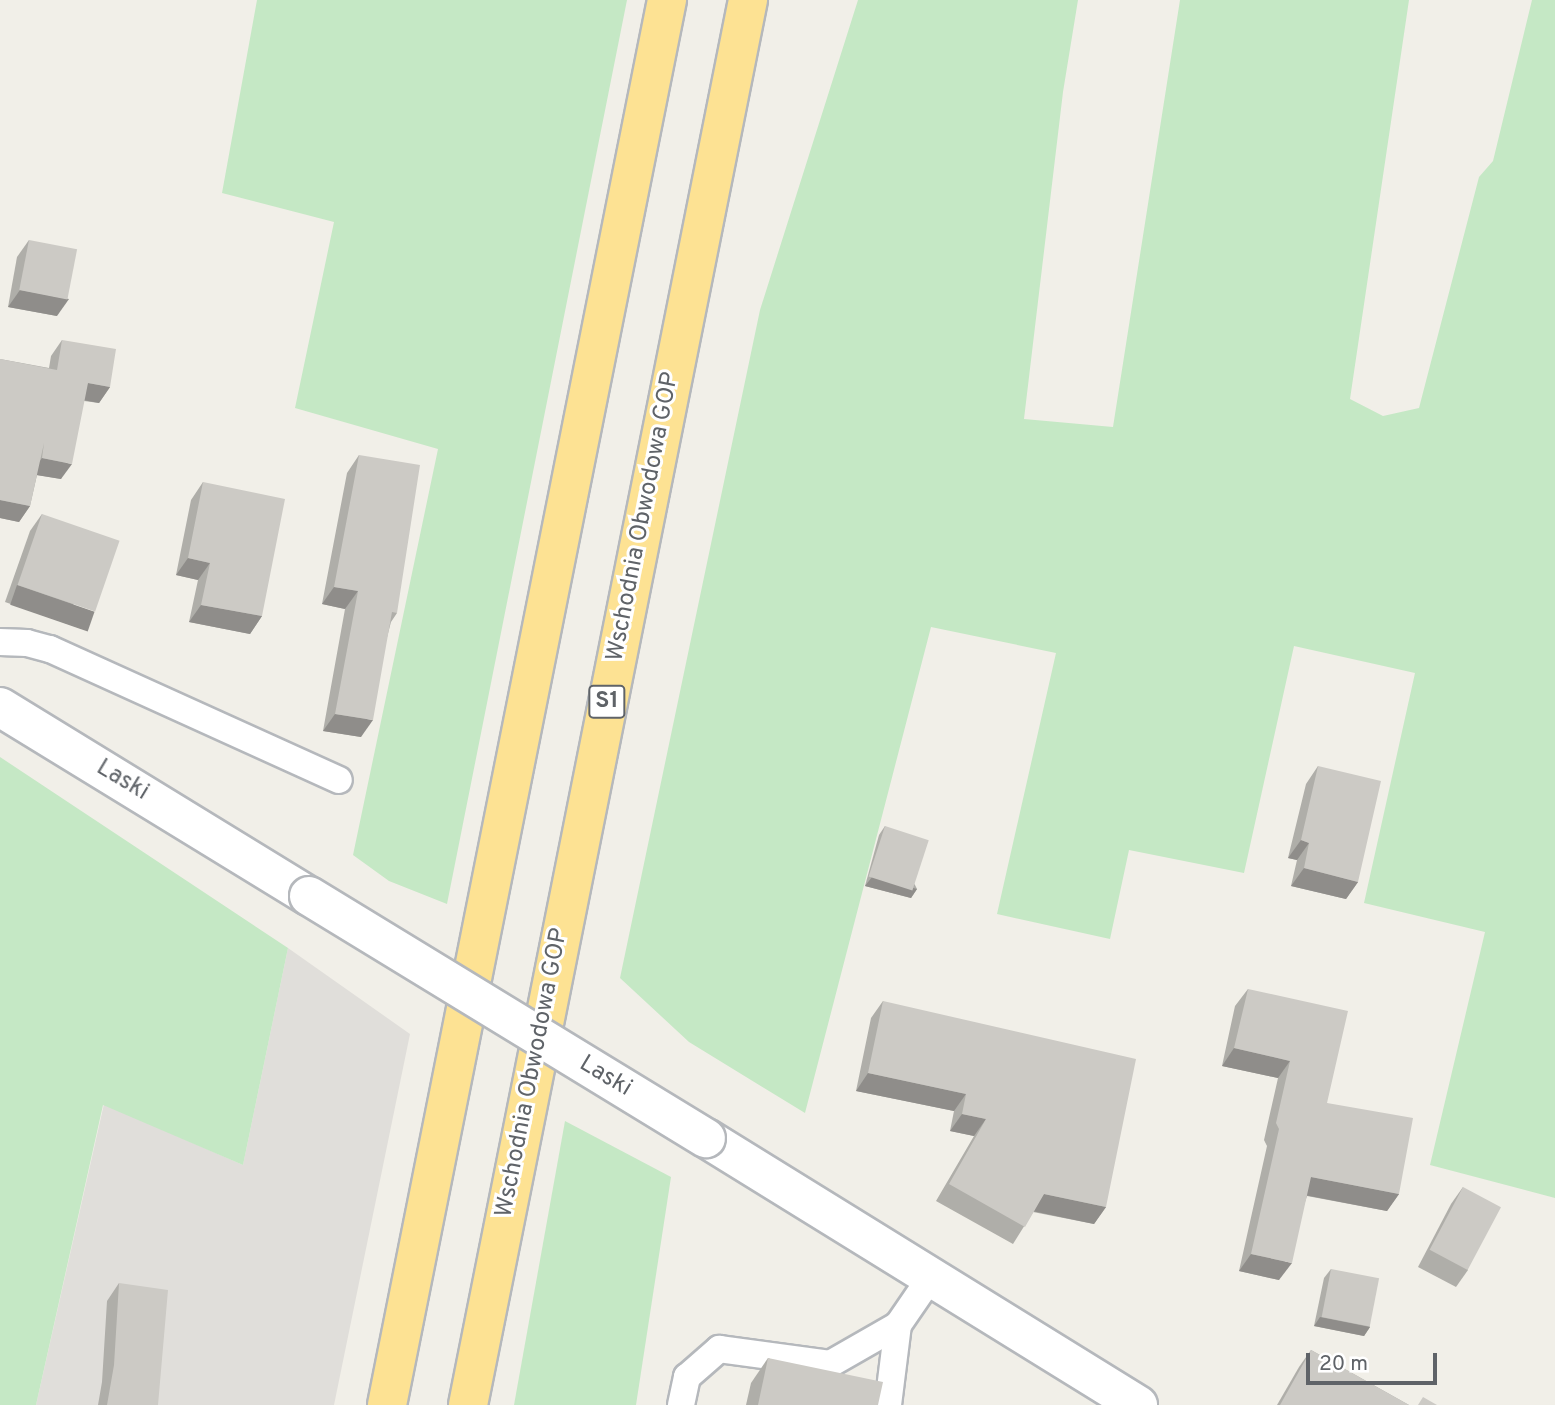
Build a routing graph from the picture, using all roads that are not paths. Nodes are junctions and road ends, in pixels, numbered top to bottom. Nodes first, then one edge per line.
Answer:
1 (667, 0) edge
2 (748, 0) edge
3 (0, 642) edge
4 (0, 707) edge
5 (339, 780) dead end
6 (931, 1277) junction
7 (898, 1325) junction
8 (387, 1405) edge
9 (468, 1405) edge
10 (681, 1405) edge
11 (888, 1405) edge
12 (1138, 1405) edge

1 - 8 highway
2 - 9 highway, Wschodnia Obwodowa GOP / S1
3 - 5 lane
4 - 6 street, Laski, bridge
6 - 7 lane
6 - 12 street, Laski
7 - 10 lane
7 - 11 lane

